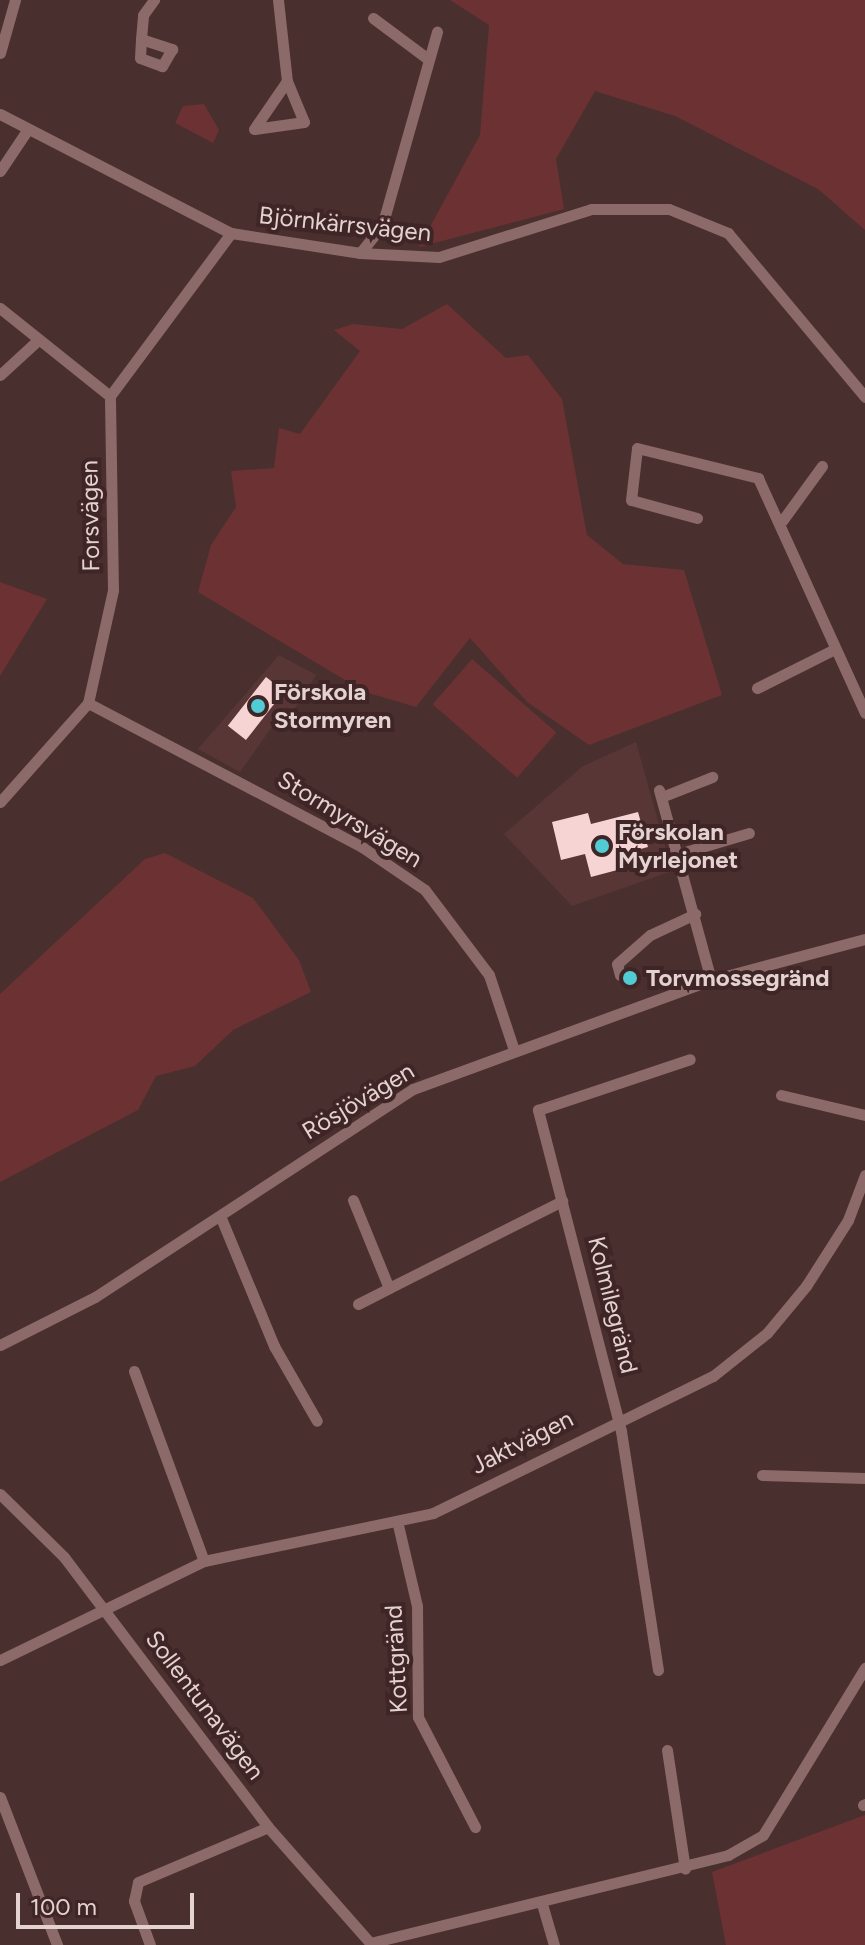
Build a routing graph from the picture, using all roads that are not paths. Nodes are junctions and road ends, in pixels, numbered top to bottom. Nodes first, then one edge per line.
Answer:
1 (15, 0) edge
2 (154, 0) edge
3 (278, 0) edge
4 (373, 18) dead end
5 (437, 32) dead end
6 (141, 39) dead end
7 (0, 53) edge
8 (428, 59) junction
9 (287, 81) junction
10 (0, 114) edge
11 (28, 129) junction
12 (0, 171) edge
13 (231, 233) junction
14 (360, 253) junction
15 (0, 308) edge
16 (37, 341) junction
17 (0, 375) edge
18 (110, 396) junction
19 (865, 397) edge
20 (822, 466) dead end
21 (697, 518) dead end
22 (782, 521) junction
23 (833, 650) junction
24 (757, 688) dead end
25 (88, 703) junction
26 (865, 713) edge
27 (712, 777) dead end
28 (0, 802) edge
29 (749, 833) dead end
30 (678, 854) junction
31 (695, 914) junction
32 (865, 939) edge
33 (620, 975) dead end
34 (711, 980) junction
35 (513, 1047) junction
36 (690, 1059) dead end
37 (781, 1095) dead end
38 (865, 1115) edge
39 (865, 1175) edge
40 (353, 1200) dead end
41 (562, 1201) junction
42 (221, 1218) junction
43 (389, 1288) junction
44 (358, 1304) dead end
45 (0, 1345) edge
46 (134, 1371) dead end
47 (617, 1418) junction
48 (317, 1421) dead end
49 (762, 1475) dead end
50 (865, 1478) edge
51 (0, 1494) edge
52 (398, 1525) junction
53 (204, 1561) junction
54 (106, 1610) junction
55 (0, 1660) edge
56 (865, 1668) edge
57 (658, 1670) dead end
58 (667, 1750) dead end
59 (0, 1797) edge
60 (268, 1827) junction
61 (475, 1827) dead end
62 (4, 1831) edge
63 (685, 1869) junction
64 (542, 1904) junction
65 (371, 1944) edge
66 (57, 1945) edge
67 (150, 1945) edge
68 (554, 1945) edge

1 - 7 street
2 - 6 street
3 - 9 street
4 - 8 street
5 - 8 street
8 - 14 street
9 - 9 street
10 - 11 street, Björnkärrsvägen
11 - 12 street
11 - 13 street, Björnkärrsvägen
13 - 14 street, Björnkärrsvägen
13 - 18 street
14 - 19 street, Björnkärrsvägen
15 - 16 street
16 - 17 street
16 - 18 street
18 - 25 street, Forsvägen
20 - 22 street
21 - 22 street
22 - 23 street
23 - 24 street
23 - 26 street
25 - 28 street, Forsvägen
25 - 35 street, Stormyrsvägen
27 - 30 street
29 - 30 street
30 - 31 street
31 - 33 street
31 - 34 street
32 - 34 street, Rösjövägen
34 - 35 street, Rösjövägen
35 - 42 street, Rösjövägen
36 - 41 street, Kolmilegränd
37 - 38 street
39 - 47 street, Jaktvägen
40 - 43 street
41 - 43 street
41 - 47 street, Kolmilegränd
42 - 45 street, Rösjövägen
42 - 48 street
43 - 44 street
46 - 53 street
47 - 52 street, Jaktvägen
47 - 57 street, Kolmilegränd
49 - 50 street
51 - 54 street, Sollentunavägen
52 - 53 street, Jaktvägen
52 - 61 street, Kottgränd
53 - 54 street, Jaktvägen
54 - 55 street, Jaktvägen
54 - 60 street, Sollentunavägen
56 - 63 street
58 - 63 street
59 - 62 street
60 - 65 street, Sollentunavägen
60 - 67 street
62 - 66 street
63 - 64 street
64 - 65 street
64 - 68 street

